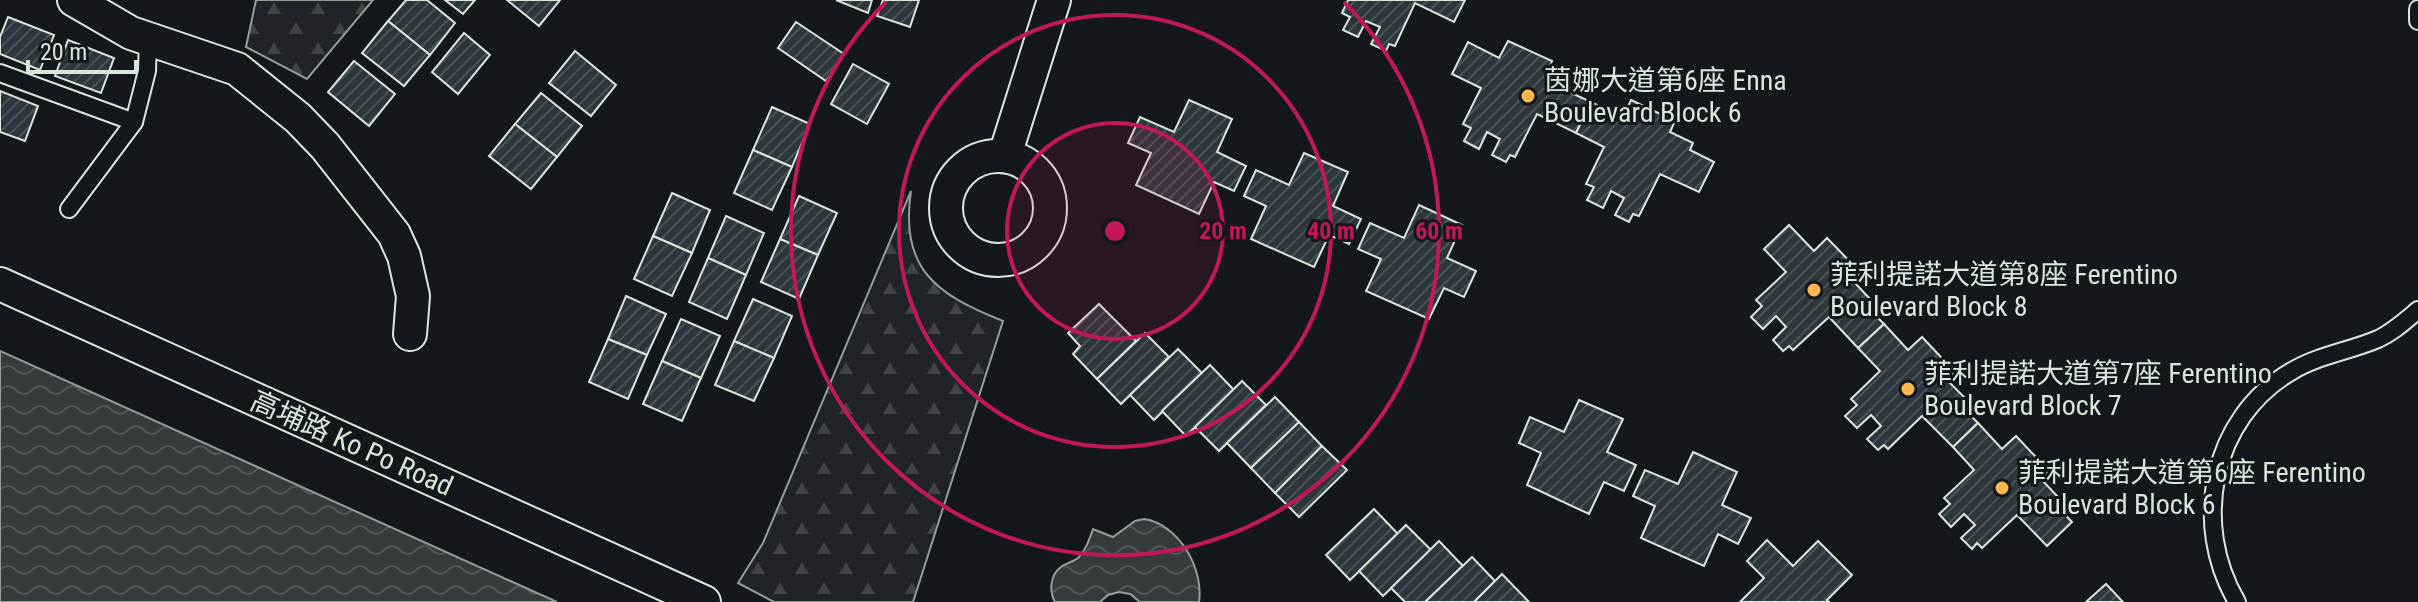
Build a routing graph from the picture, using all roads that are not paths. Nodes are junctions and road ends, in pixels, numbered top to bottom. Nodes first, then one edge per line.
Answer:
1 (74, 0) edge
2 (1054, 0) edge
3 (2418, 9) edge
4 (2418, 21) edge
5 (148, 38) junction
6 (0, 73) edge
7 (134, 122) junction
8 (1005, 155) dead end
9 (69, 209) dead end
10 (0, 284) edge
11 (2418, 310) edge
12 (410, 334) dead end
13 (704, 602) edge
14 (2237, 602) edge

1 - 5 street
2 - 8 street
3 - 4 lane
5 - 7 lane
5 - 12 street
6 - 7 lane
7 - 9 lane
10 - 13 street, 高埔路 Ko Po Road
11 - 14 lane

